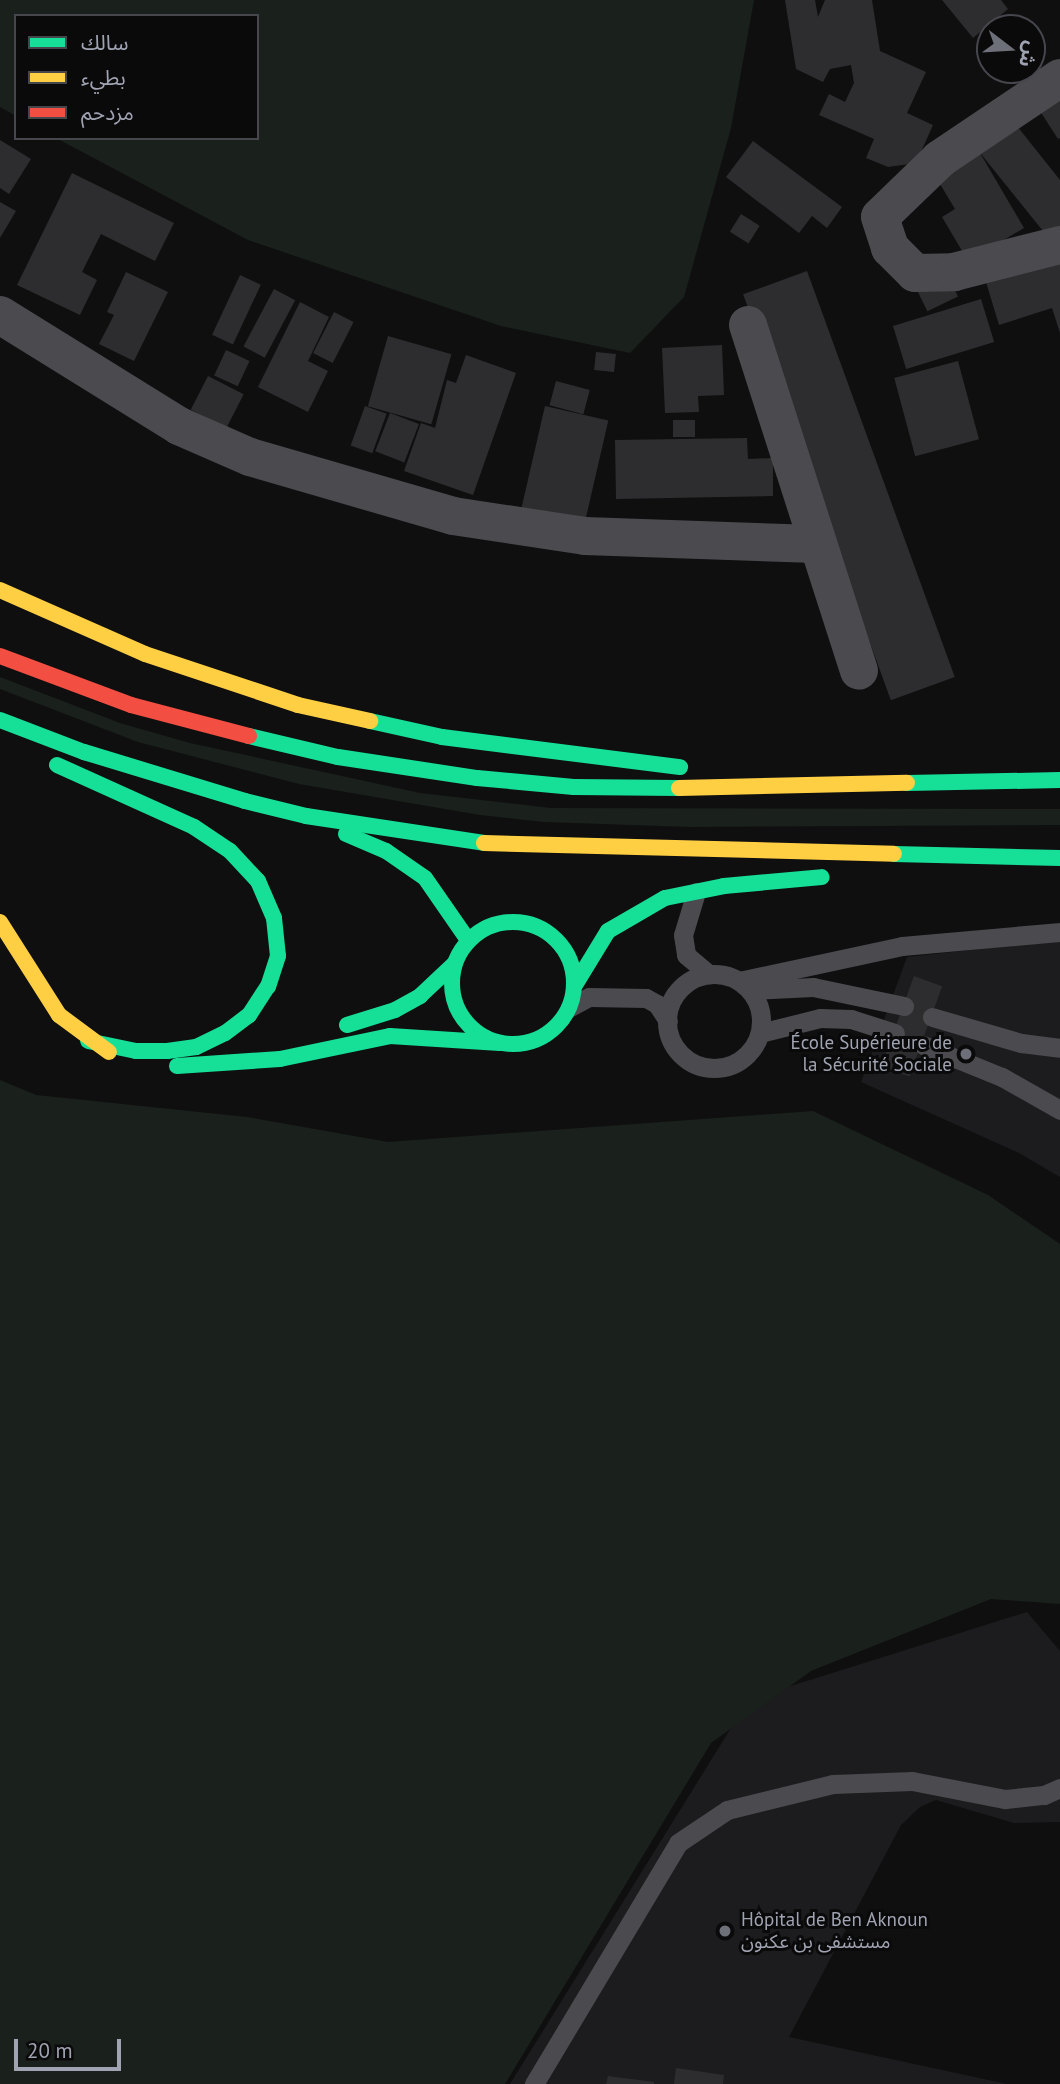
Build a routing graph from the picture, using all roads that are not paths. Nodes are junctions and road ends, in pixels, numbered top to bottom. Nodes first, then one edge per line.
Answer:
1 (1060, 78) edge
2 (1060, 244) edge
3 (0, 315) edge
4 (748, 325) dead end
5 (816, 544) junction
6 (0, 590) edge
7 (0, 656) edge
8 (859, 671) dead end
9 (0, 720) edge
10 (0, 734) edge
11 (20, 746) dead end
12 (41, 758) dead end
13 (1060, 780) edge
14 (835, 783) junction
15 (306, 816) junction
16 (1060, 858) edge
17 (1010, 860) junction
18 (887, 871) dead end
19 (833, 876) dead end
20 (696, 892) junction
21 (0, 922) edge
22 (1060, 932) edge
23 (468, 940) junction
24 (454, 964) junction
25 (709, 974) junction
26 (575, 985) junction
27 (744, 985) junction
28 (904, 1006) dead end
29 (570, 1007) junction
30 (932, 1017) dead end
31 (668, 1021) junction
32 (328, 1030) dead end
33 (895, 1032) dead end
34 (760, 1033) junction
35 (290, 1039) dead end
36 (88, 1041) junction
37 (500, 1044) junction
38 (923, 1045) dead end
39 (1060, 1048) edge
40 (250, 1059) junction
41 (1060, 1110) edge
42 (1060, 1788) edge
43 (534, 2084) edge

1 - 2 street
3 - 5 street
4 - 5 street
5 - 8 street
6 - 14 highway
7 - 14 highway
9 - 15 highway
10 - 11 highway
12 - 36 highway
13 - 14 highway
15 - 17 highway
15 - 23 highway
16 - 17 highway
17 - 18 highway
19 - 20 highway
20 - 25 lane
20 - 26 highway
21 - 36 highway
22 - 27 lane
23 - 24 highway
23 - 26 highway
24 - 32 highway
24 - 37 highway
25 - 27 lane
25 - 31 lane
26 - 29 highway
27 - 28 lane
27 - 34 lane
29 - 31 lane
29 - 37 highway
30 - 39 lane
31 - 34 lane
33 - 34 lane
35 - 40 highway
36 - 40 highway
37 - 40 highway
38 - 41 lane
42 - 43 lane

